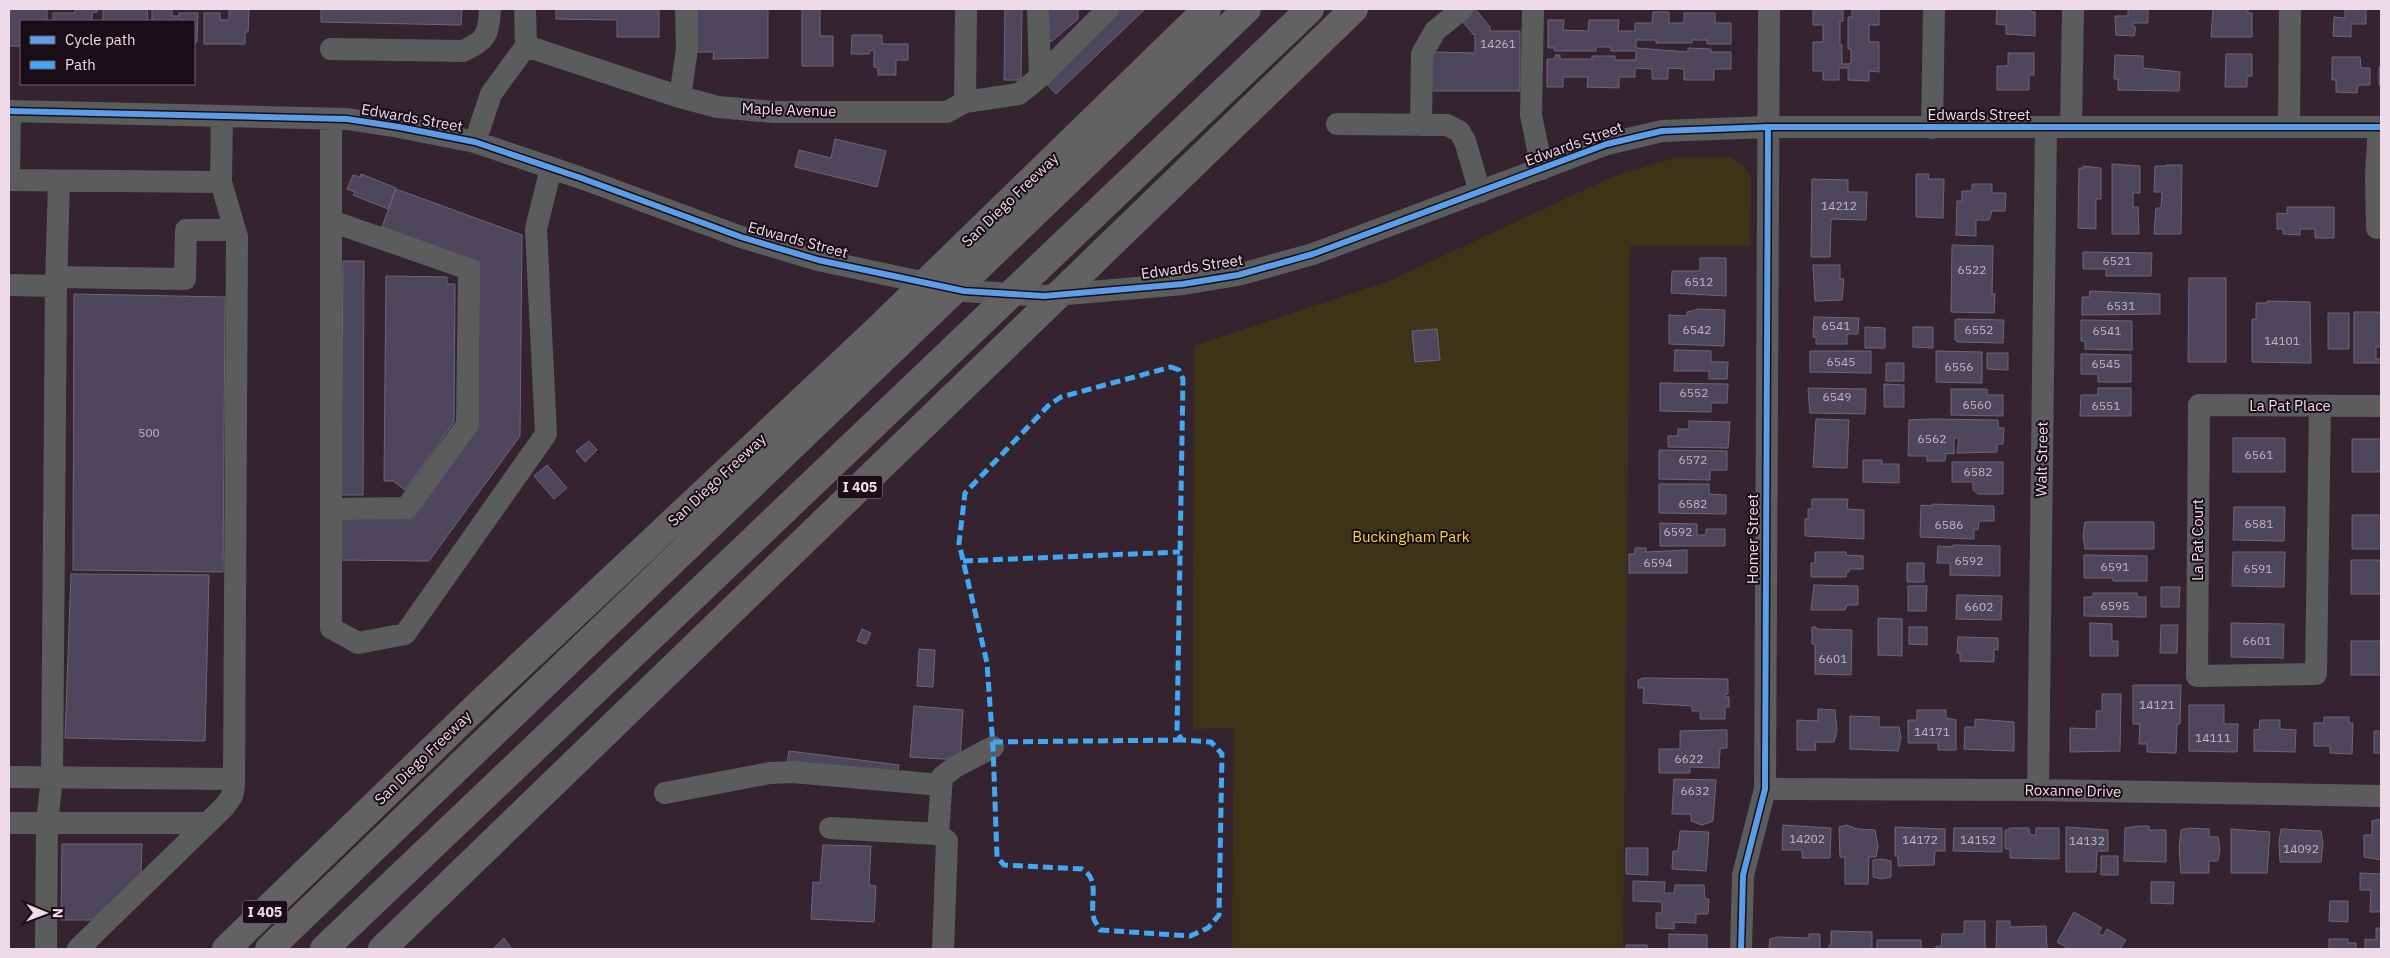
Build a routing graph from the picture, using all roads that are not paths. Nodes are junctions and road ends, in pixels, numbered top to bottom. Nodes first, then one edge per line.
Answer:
1 (490, 9) edge
2 (525, 9) edge
3 (686, 9) edge
4 (966, 9) edge
5 (1038, 9) edge
6 (1108, 9) edge
7 (1207, 9) edge
8 (1247, 9) edge
9 (1310, 9) edge
10 (1354, 9) edge
11 (1462, 9) edge
12 (1533, 9) edge
13 (1769, 9) edge
14 (1934, 9) edge
15 (2074, 9) edge
16 (2290, 9) edge
17 (526, 46) junction
18 (331, 49) dead end
19 (1040, 77) junction
20 (680, 97) junction
21 (965, 102) junction
22 (9, 111) edge
23 (222, 116) junction
24 (331, 119) junction
25 (1337, 124) dead end
26 (1421, 125) junction
27 (2289, 126) junction
28 (1768, 127) junction
29 (2046, 127) junction
30 (2071, 127) junction
31 (2380, 127) edge
32 (1932, 128) junction
33 (475, 142) junction
34 (551, 168) junction
35 (1542, 169) junction
36 (9, 180) edge
37 (59, 182) junction
38 (221, 182) junction
39 (1480, 192) junction
40 (331, 221) junction
41 (2377, 228) dead end
42 (235, 230) junction
43 (56, 282) junction
44 (9, 285) edge
45 (2199, 405) joint
46 (2320, 406) junction
47 (2381, 406) edge
48 (331, 509) junction
49 (993, 747) dead end
50 (9, 777) edge
51 (52, 777) junction
52 (234, 779) junction
53 (941, 785) junction
54 (1765, 789) junction
55 (2038, 790) junction
56 (665, 793) dead end
57 (2381, 796) edge
58 (9, 823) edge
59 (47, 823) junction
60 (208, 823) junction
61 (830, 828) dead end
62 (938, 834) junction
63 (46, 949) edge
64 (78, 949) edge
65 (226, 949) edge
66 (269, 949) edge
67 (324, 949) edge
68 (382, 949) edge
69 (943, 949) edge
70 (1741, 949) edge

1 - 18 street
2 - 17 street
3 - 20 street
4 - 21 street
5 - 19 street
6 - 19 street, Maple Avenue
7 - 65 highway, San Diego Freeway / I 405
8 - 66 highway
9 - 67 highway
10 - 68 highway, I 405
11 - 26 street
12 - 35 street
13 - 28 street, Homer Street
14 - 32 street
15 - 30 street
16 - 27 street
17 - 20 street, Maple Avenue
17 - 33 street
19 - 21 street, Maple Avenue
20 - 21 street, Maple Avenue
22 - 23 street, Edwards Street
22 - 36 street
23 - 24 street, Edwards Street
23 - 38 street
24 - 33 street, Edwards Street
24 - 40 street
25 - 26 street
26 - 39 street
27 - 30 street, Edwards Street
27 - 31 street, Edwards Street
28 - 32 street, Edwards Street
28 - 35 street, Edwards Street
28 - 54 street, Homer Street
29 - 30 street, Edwards Street
29 - 32 street, Edwards Street
29 - 55 street, Walt Street
31 - 41 street
33 - 34 street, Edwards Street
34 - 39 street, Edwards Street
34 - 48 street
35 - 39 street, Edwards Street
36 - 37 street
37 - 38 street
37 - 43 street
38 - 42 street
40 - 48 street
40 - 48 street
42 - 43 street
42 - 52 street
43 - 44 street
43 - 51 street
45 - 46 street, La Pat Place
45 - 46 street, La Pat Court
46 - 47 street, La Pat Place
49 - 53 street
50 - 51 street
51 - 52 street
51 - 59 street
52 - 60 street
53 - 56 street
53 - 62 street
54 - 55 street, Roxanne Drive
54 - 70 street, Homer Street
55 - 57 street, Roxanne Drive
58 - 59 street
59 - 60 street
59 - 63 street
60 - 64 street
61 - 62 street
62 - 69 street

